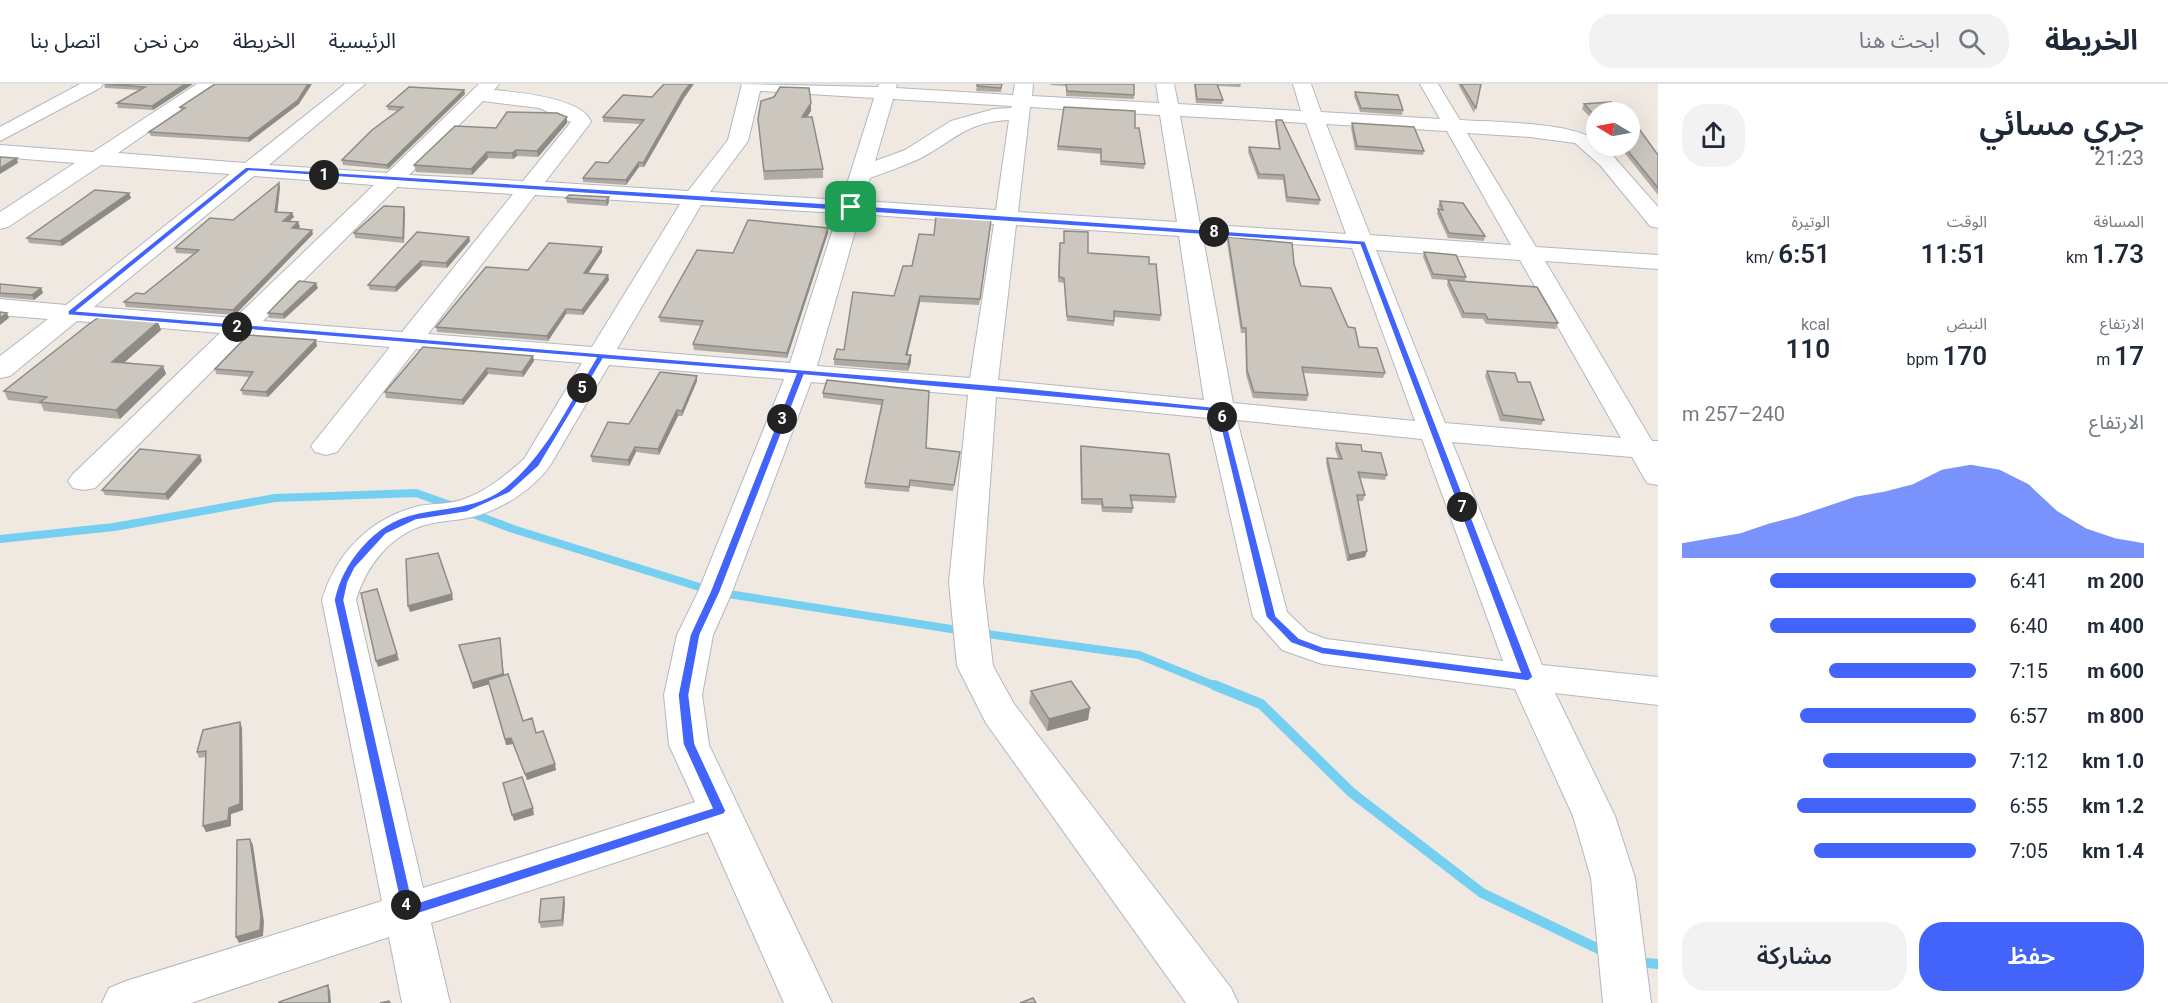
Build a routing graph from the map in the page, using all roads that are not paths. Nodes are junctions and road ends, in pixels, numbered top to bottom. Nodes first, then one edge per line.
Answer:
1 (94, 84) edge
2 (209, 84) edge
3 (356, 84) edge
4 (1302, 84) edge
5 (1429, 84) edge
6 (752, 85) edge
7 (886, 88) edge
8 (484, 89) edge
9 (1168, 97) edge
10 (1022, 99) edge
11 (1312, 117) junction
12 (1456, 126) junction
13 (0, 135) edge
14 (0, 151) edge
15 (99, 156) junction
16 (248, 169) junction
17 (860, 175) junction
18 (391, 180) junction
19 (528, 188) junction
20 (694, 198) junction
21 (851, 207) junction
22 (1005, 218) junction
23 (1658, 221) edge
24 (0, 222) edge
25 (1189, 230) junction
26 (1362, 243) junction
27 (1529, 254) junction
28 (1658, 262) edge
29 (0, 307) edge
30 (70, 313) junction
31 (240, 328) junction
32 (407, 342) junction
33 (600, 357) junction
34 (0, 370) edge
35 (801, 372) junction
36 (983, 387) junction
37 (1220, 410) junction
38 (1432, 431) junction
39 (326, 446) dead end
40 (1650, 449) edge
41 (1658, 476) edge
42 (84, 482) dead end
43 (1528, 677) junction
44 (1658, 691) edge
45 (720, 811) junction
46 (408, 912) junction
47 (1624, 1002) edge
48 (126, 1003) edge
49 (426, 1003) edge
50 (808, 1003) edge
51 (1214, 1003) edge

1 - 13 street
2 - 15 street
3 - 16 street
4 - 11 street
5 - 12 street
6 - 7 street
6 - 20 street
7 - 10 street
7 - 17 street
8 - 18 street
8 - 19 street
9 - 10 street
9 - 11 street
9 - 25 street
10 - 17 street
10 - 22 street
11 - 12 street
11 - 26 street
12 - 23 street
12 - 27 street
14 - 15 street
15 - 16 street
15 - 24 street
16 - 18 street
16 - 30 street
17 - 21 street
18 - 19 street
18 - 31 street
19 - 20 street
19 - 32 street
20 - 21 street
20 - 33 street
21 - 22 street
21 - 35 street
22 - 25 street
22 - 36 street
25 - 26 street
25 - 37 street
26 - 27 street
26 - 38 street
27 - 28 street
27 - 40 street
29 - 30 street
30 - 31 street
30 - 34 street
31 - 32 street
31 - 42 street
32 - 33 street
32 - 39 street
33 - 35 street
33 - 46 street
35 - 36 street
35 - 45 street
36 - 37 street
36 - 51 street
37 - 38 street
37 - 43 street
38 - 40 street
38 - 43 street
40 - 41 street
43 - 44 street
43 - 47 street
45 - 46 street
45 - 50 street
46 - 48 street
46 - 49 street

